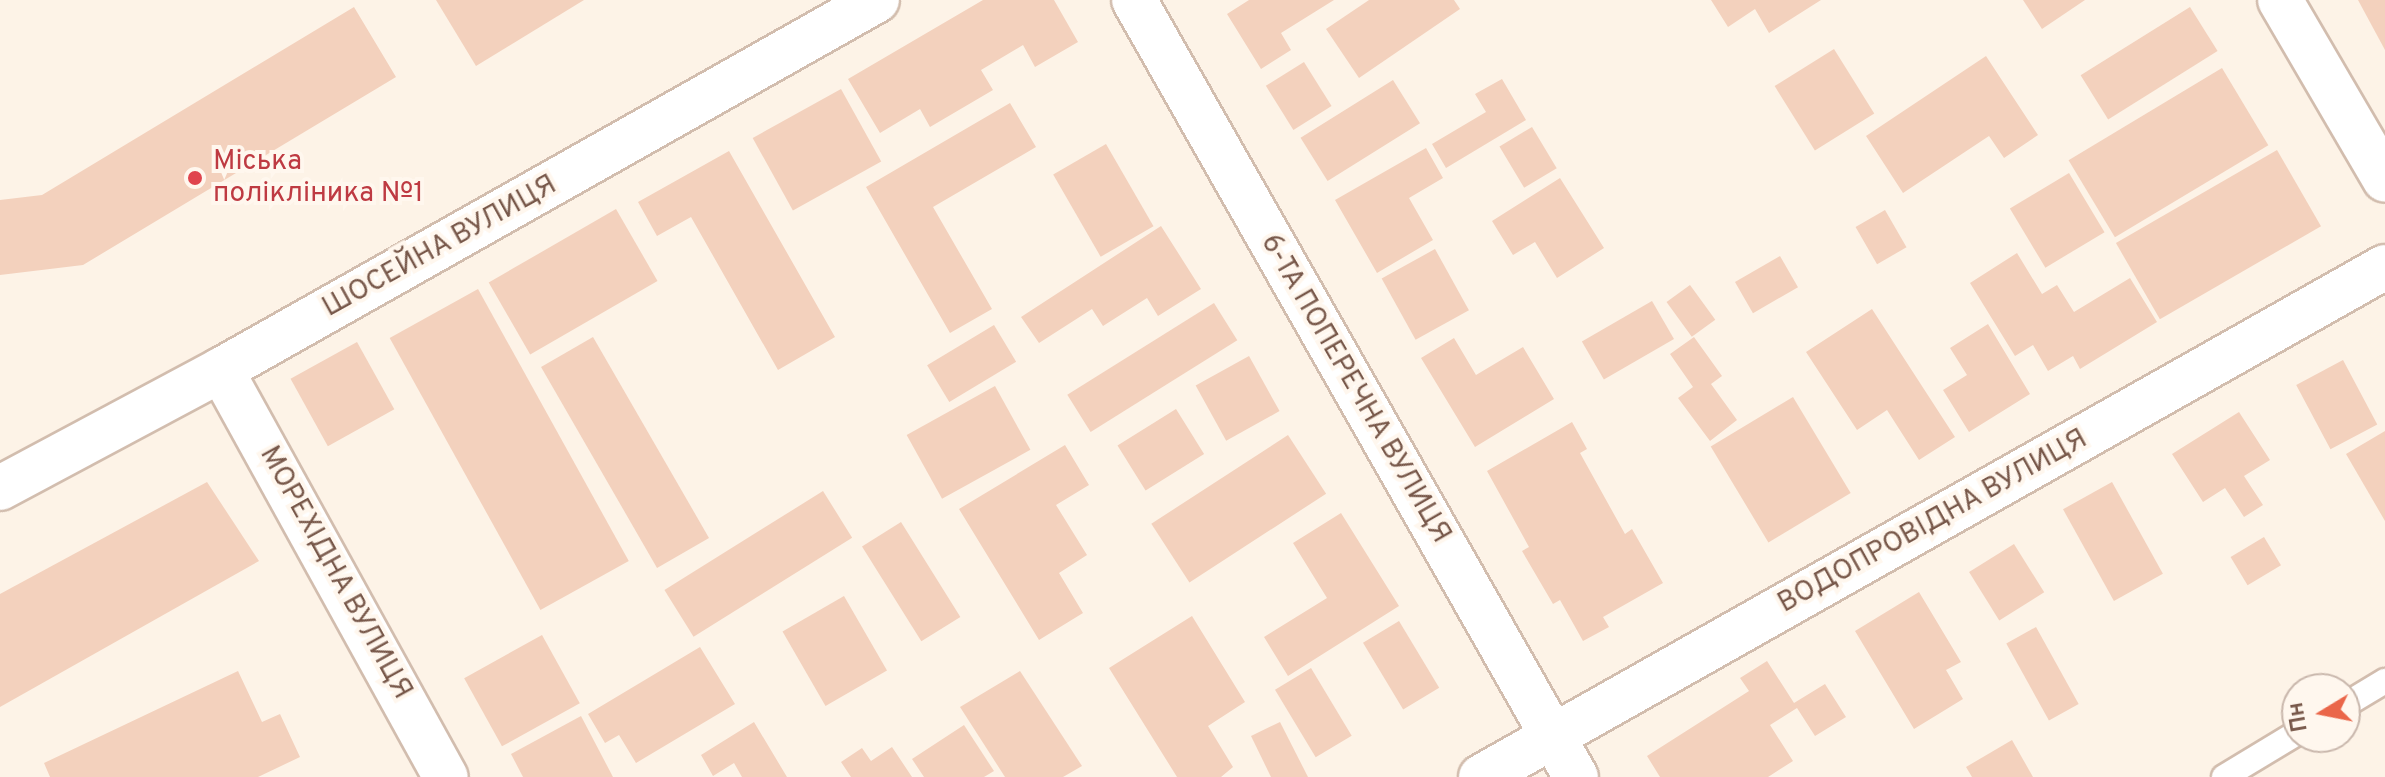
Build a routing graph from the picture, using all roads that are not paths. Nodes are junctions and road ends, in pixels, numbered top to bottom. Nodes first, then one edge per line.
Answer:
1 (877, 0) edge
2 (1134, 0) edge
3 (2280, 0) edge
4 (2385, 180) edge
5 (2385, 267) edge
6 (221, 370) junction
7 (0, 488) edge
8 (2385, 681) edge
9 (2361, 695) edge
10 (1553, 737) junction
11 (2281, 743) edge
12 (446, 777) edge
13 (1481, 777) edge
14 (1576, 777) edge
15 (2224, 777) edge

1 - 6 street, ШОСЕЙНА ВУЛИЦЯ
2 - 10 street, 6-ТА ПОПЕРЕЧНА ВУЛИЦЯ
3 - 4 street
5 - 10 street, ВОДОПРОВІДНА ВУЛИЦЯ
6 - 7 street, ШОСЕЙНА ВУЛИЦЯ
6 - 12 street, МОРЕХІДНА ВУЛИЦЯ
8 - 9 lane
10 - 13 street, ВОДОПРОВІДНА ВУЛИЦЯ
10 - 14 street, 6-ТА ПОПЕРЕЧНА ВУЛИЦЯ
11 - 15 lane

